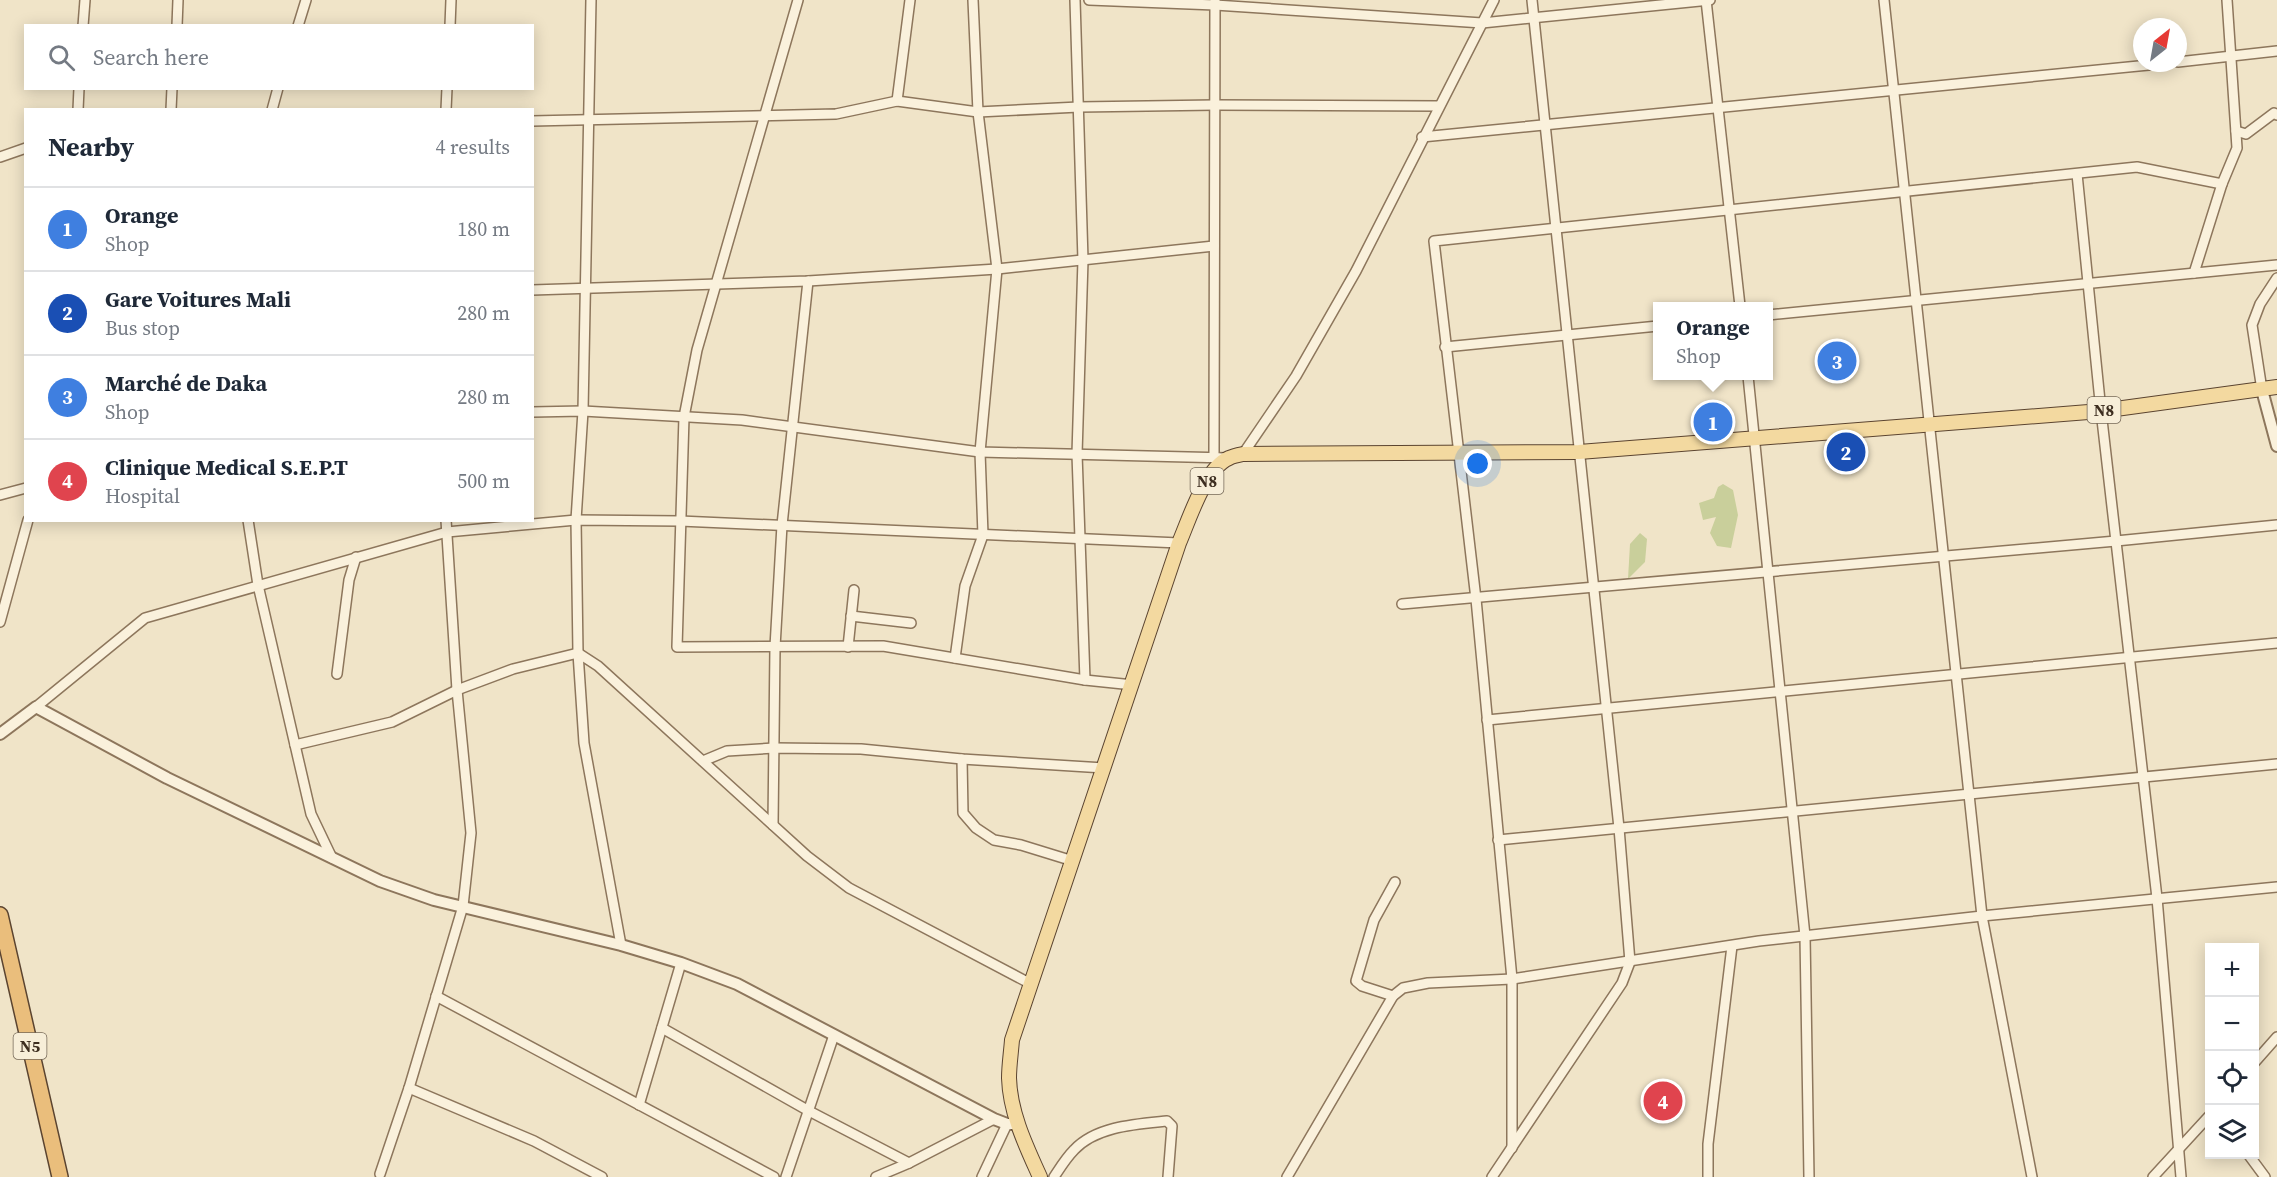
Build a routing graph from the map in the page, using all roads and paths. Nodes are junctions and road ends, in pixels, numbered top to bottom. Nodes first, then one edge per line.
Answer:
1 (85, 0) edge
2 (178, 0) edge
3 (306, 0) edge
4 (451, 0) edge
5 (591, 0) edge
6 (798, 0) edge
7 (910, 0) edge
8 (974, 0) edge
9 (1076, 0) edge
10 (1089, 0) edge
11 (1494, 0) edge
12 (1532, 0) edge
13 (1707, 0) edge
14 (1884, 0) edge
15 (2227, 0) edge
16 (1215, 2) edge
17 (1534, 19) junction
18 (1482, 23) junction
19 (83, 24) edge
20 (177, 24) edge
21 (299, 24) edge
22 (450, 24) edge
23 (2277, 51) edge
24 (2231, 57) junction
25 (2187, 61) edge
26 (2133, 67) edge
27 (79, 90) edge
28 (172, 90) edge
29 (277, 90) edge
30 (447, 90) edge
31 (1894, 90) junction
32 (897, 101) junction
33 (1215, 105) junction
34 (1079, 106) junction
35 (1439, 106) junction
36 (78, 108) edge
37 (171, 108) edge
38 (273, 108) edge
39 (446, 108) edge
40 (1718, 108) junction
41 (978, 112) junction
42 (765, 115) junction
43 (2277, 115) edge
44 (590, 120) junction
45 (534, 121) edge
46 (1544, 125) junction
47 (2235, 131) junction
48 (1422, 137) junction
49 (24, 149) edge
50 (0, 157) edge
51 (2077, 174) junction
52 (2222, 184) junction
53 (1905, 191) junction
54 (1729, 210) junction
55 (1555, 228) junction
56 (1214, 246) junction
57 (1083, 260) junction
58 (2277, 265) edge
59 (997, 269) junction
60 (2194, 273) junction
61 (2277, 278) edge
62 (808, 281) junction
63 (716, 284) junction
64 (2088, 284) junction
65 (586, 288) junction
66 (534, 290) edge
67 (1916, 301) junction
68 (1740, 302) edge
69 (1773, 315) edge
70 (1653, 326) edge
71 (1566, 335) junction
72 (1445, 347) junction
73 (1749, 380) edge
74 (2277, 387) edge
75 (2262, 390) junction
76 (583, 411) junction
77 (2101, 411) junction
78 (534, 412) edge
79 (684, 417) junction
80 (1930, 425) junction
81 (791, 426) junction
82 (1755, 440) junction
83 (2277, 446) edge
84 (980, 452) junction
85 (1579, 452) junction
86 (1077, 454) junction
87 (1243, 454) junction
88 (1459, 454) junction
89 (1221, 457) junction
90 (24, 489) edge
91 (0, 495) edge
92 (576, 520) junction
93 (680, 520) junction
94 (27, 522) edge
95 (248, 522) edge
96 (446, 522) edge
97 (782, 525) junction
98 (2277, 525) edge
99 (447, 532) junction
100 (983, 535) junction
101 (1080, 540) junction
102 (2116, 542) junction
103 (1179, 543) junction
104 (356, 557) junction
105 (1943, 557) junction
106 (1768, 572) junction
107 (258, 585) junction
108 (1594, 588) junction
109 (854, 590) dead end
110 (1476, 598) junction
111 (1402, 604) dead end
112 (851, 616) junction
113 (0, 622) edge
114 (911, 623) dead end
115 (2277, 643) edge
116 (848, 646) junction
117 (775, 647) junction
118 (578, 653) junction
119 (955, 658) junction
120 (2129, 658) junction
121 (337, 674) dead end
122 (1956, 674) junction
123 (1085, 680) junction
124 (1133, 685) junction
125 (457, 690) junction
126 (1780, 692) junction
127 (36, 707) junction
128 (1606, 708) junction
129 (1487, 720) junction
130 (0, 734) edge
131 (295, 745) junction
132 (774, 748) junction
133 (962, 759) junction
134 (703, 761) junction
135 (2277, 764) edge
136 (1104, 768) junction
137 (2143, 777) junction
138 (1969, 794) junction
139 (1792, 811) junction
140 (773, 825) junction
141 (1619, 828) junction
142 (1498, 840) junction
143 (332, 858) junction
144 (1073, 861) junction
145 (1395, 882) dead end
146 (2277, 887) edge
147 (2157, 898) junction
148 (463, 906) junction
149 (0, 915) edge
150 (1982, 916) junction
151 (1805, 936) junction
152 (621, 945) junction
153 (1732, 946) junction
154 (4, 947) edge
155 (1629, 962) junction
156 (681, 963) junction
157 (1512, 979) junction
158 (1030, 984) junction
159 (436, 996) junction
160 (1393, 996) junction
161 (662, 1028) junction
162 (834, 1035) junction
163 (2277, 1037) edge
164 (2259, 1057) edge
165 (409, 1088) junction
166 (639, 1105) junction
167 (809, 1111) junction
168 (994, 1119) junction
169 (2205, 1121) edge
170 (1012, 1124) junction
171 (1512, 1148) junction
172 (2179, 1150) junction
173 (2251, 1159) edge
174 (909, 1163) junction
175 (380, 1174) dead end
176 (60, 1177) edge
177 (602, 1177) edge
178 (774, 1177) edge
179 (786, 1177) edge
180 (876, 1177) edge
181 (982, 1177) edge
182 (1040, 1177) edge
183 (1054, 1177) edge
184 (1168, 1177) edge
185 (1287, 1177) edge
186 (1492, 1177) edge
187 (1708, 1177) edge
188 (1809, 1177) edge
189 (2032, 1177) edge
190 (2153, 1177) edge
191 (2181, 1177) edge
192 (2265, 1177) edge

1 - 19 street
2 - 20 street
3 - 21 street
4 - 22 street
5 - 44 street
6 - 42 street
7 - 32 street
8 - 41 street
9 - 34 street
10 - 16 street
11 - 18 street
12 - 17 street
13 - 17 street
13 - 40 street
14 - 31 street
15 - 24 street
16 - 18 street
16 - 33 street
17 - 18 street
17 - 46 street
18 - 35 street
23 - 24 street
24 - 25 street
24 - 47 street
26 - 31 street
27 - 36 street
28 - 37 street
29 - 38 street
30 - 39 street
31 - 40 street
31 - 53 street
32 - 41 street
32 - 42 street
33 - 34 street
33 - 35 street
33 - 56 street
34 - 41 street
34 - 57 street
35 - 48 street
40 - 46 street
40 - 54 street
41 - 59 street
42 - 44 street
42 - 63 street
43 - 47 street
44 - 45 street
44 - 65 street
46 - 48 street
46 - 55 street
47 - 52 street
48 - 87 street
49 - 50 street
51 - 52 street
51 - 53 street
51 - 64 street
52 - 60 street
53 - 54 street
53 - 67 street
54 - 55 street
54 - 68 street
55 - 71 street
55 - 72 street
56 - 57 street
56 - 89 street
57 - 59 street
57 - 86 street
58 - 60 street
59 - 62 street
59 - 84 street
60 - 64 street
61 - 75 street
62 - 63 street
62 - 81 street
63 - 65 street
63 - 79 street
64 - 67 street
64 - 77 street
65 - 66 street
65 - 76 street
67 - 69 street
67 - 80 street
70 - 71 street
71 - 72 street
71 - 85 street
72 - 88 street
73 - 82 street
74 - 75 main road, N8
75 - 77 main road, N8
75 - 83 street
76 - 78 street
76 - 79 street
76 - 92 street
77 - 80 main road, N8
77 - 102 street
79 - 81 street
79 - 93 street
80 - 82 main road, N8
80 - 105 street
81 - 84 street
81 - 97 street
82 - 85 main road, N8
82 - 106 street
84 - 86 street
84 - 100 street
85 - 88 main road, N8
85 - 108 street
86 - 89 street
86 - 101 street
87 - 88 main road, N8
87 - 89 main road, N8
88 - 110 street
89 - 103 main road, N8
90 - 91 street
92 - 93 street
92 - 99 street
92 - 118 street
93 - 97 street
93 - 117 street
94 - 113 street
95 - 107 street
96 - 99 street
97 - 100 street
97 - 117 street
98 - 102 street
99 - 104 street
99 - 125 street
100 - 101 street
100 - 119 street
101 - 103 street
101 - 123 street
102 - 105 street
102 - 120 street
103 - 124 main road, N8
104 - 107 street
104 - 121 street
105 - 106 street
105 - 122 street
106 - 108 street
106 - 126 street
107 - 127 street
107 - 131 street
108 - 110 street
108 - 128 street
109 - 112 street
110 - 111 street
110 - 129 street
112 - 114 street
112 - 116 street
115 - 120 street
116 - 117 street
116 - 119 street
117 - 132 street
118 - 125 street
118 - 134 street
118 - 152 street
119 - 123 street
120 - 122 street
120 - 137 street
122 - 126 street
122 - 138 street
123 - 124 street
124 - 136 main road, N8
125 - 131 street
125 - 148 street
126 - 128 street
126 - 139 street
127 - 130 street
127 - 143 street
128 - 129 street
128 - 141 street
129 - 142 street
131 - 143 street
132 - 133 street
132 - 134 street
132 - 140 street
133 - 136 street
133 - 144 street
134 - 140 street
135 - 137 street
136 - 144 main road, N8
137 - 138 street
137 - 147 street
138 - 139 street
138 - 150 street
139 - 141 street
139 - 151 street
140 - 158 street
141 - 142 street
141 - 155 street
142 - 157 street
143 - 148 street
144 - 158 main road, N8
145 - 160 street
146 - 147 street
147 - 150 street
147 - 172 street
148 - 152 street
148 - 159 street
149 - 154 highway, N5
150 - 151 street
150 - 189 street
151 - 153 street
151 - 188 street
152 - 156 street
153 - 155 street
153 - 187 street
154 - 176 highway, N5
155 - 157 street
155 - 171 street
156 - 161 street
156 - 162 street
157 - 160 street
157 - 171 street
158 - 170 main road, N8
159 - 165 street
159 - 166 street
160 - 185 street
161 - 166 street
161 - 167 street
162 - 167 street
162 - 168 street
163 - 164 street
165 - 175 street
165 - 177 street
166 - 178 street
167 - 174 street
167 - 179 street
168 - 170 street
168 - 174 street
169 - 172 street
170 - 181 street
170 - 182 main road, N8
171 - 186 street
172 - 190 street
172 - 191 street
173 - 192 street
174 - 180 street
183 - 184 street

